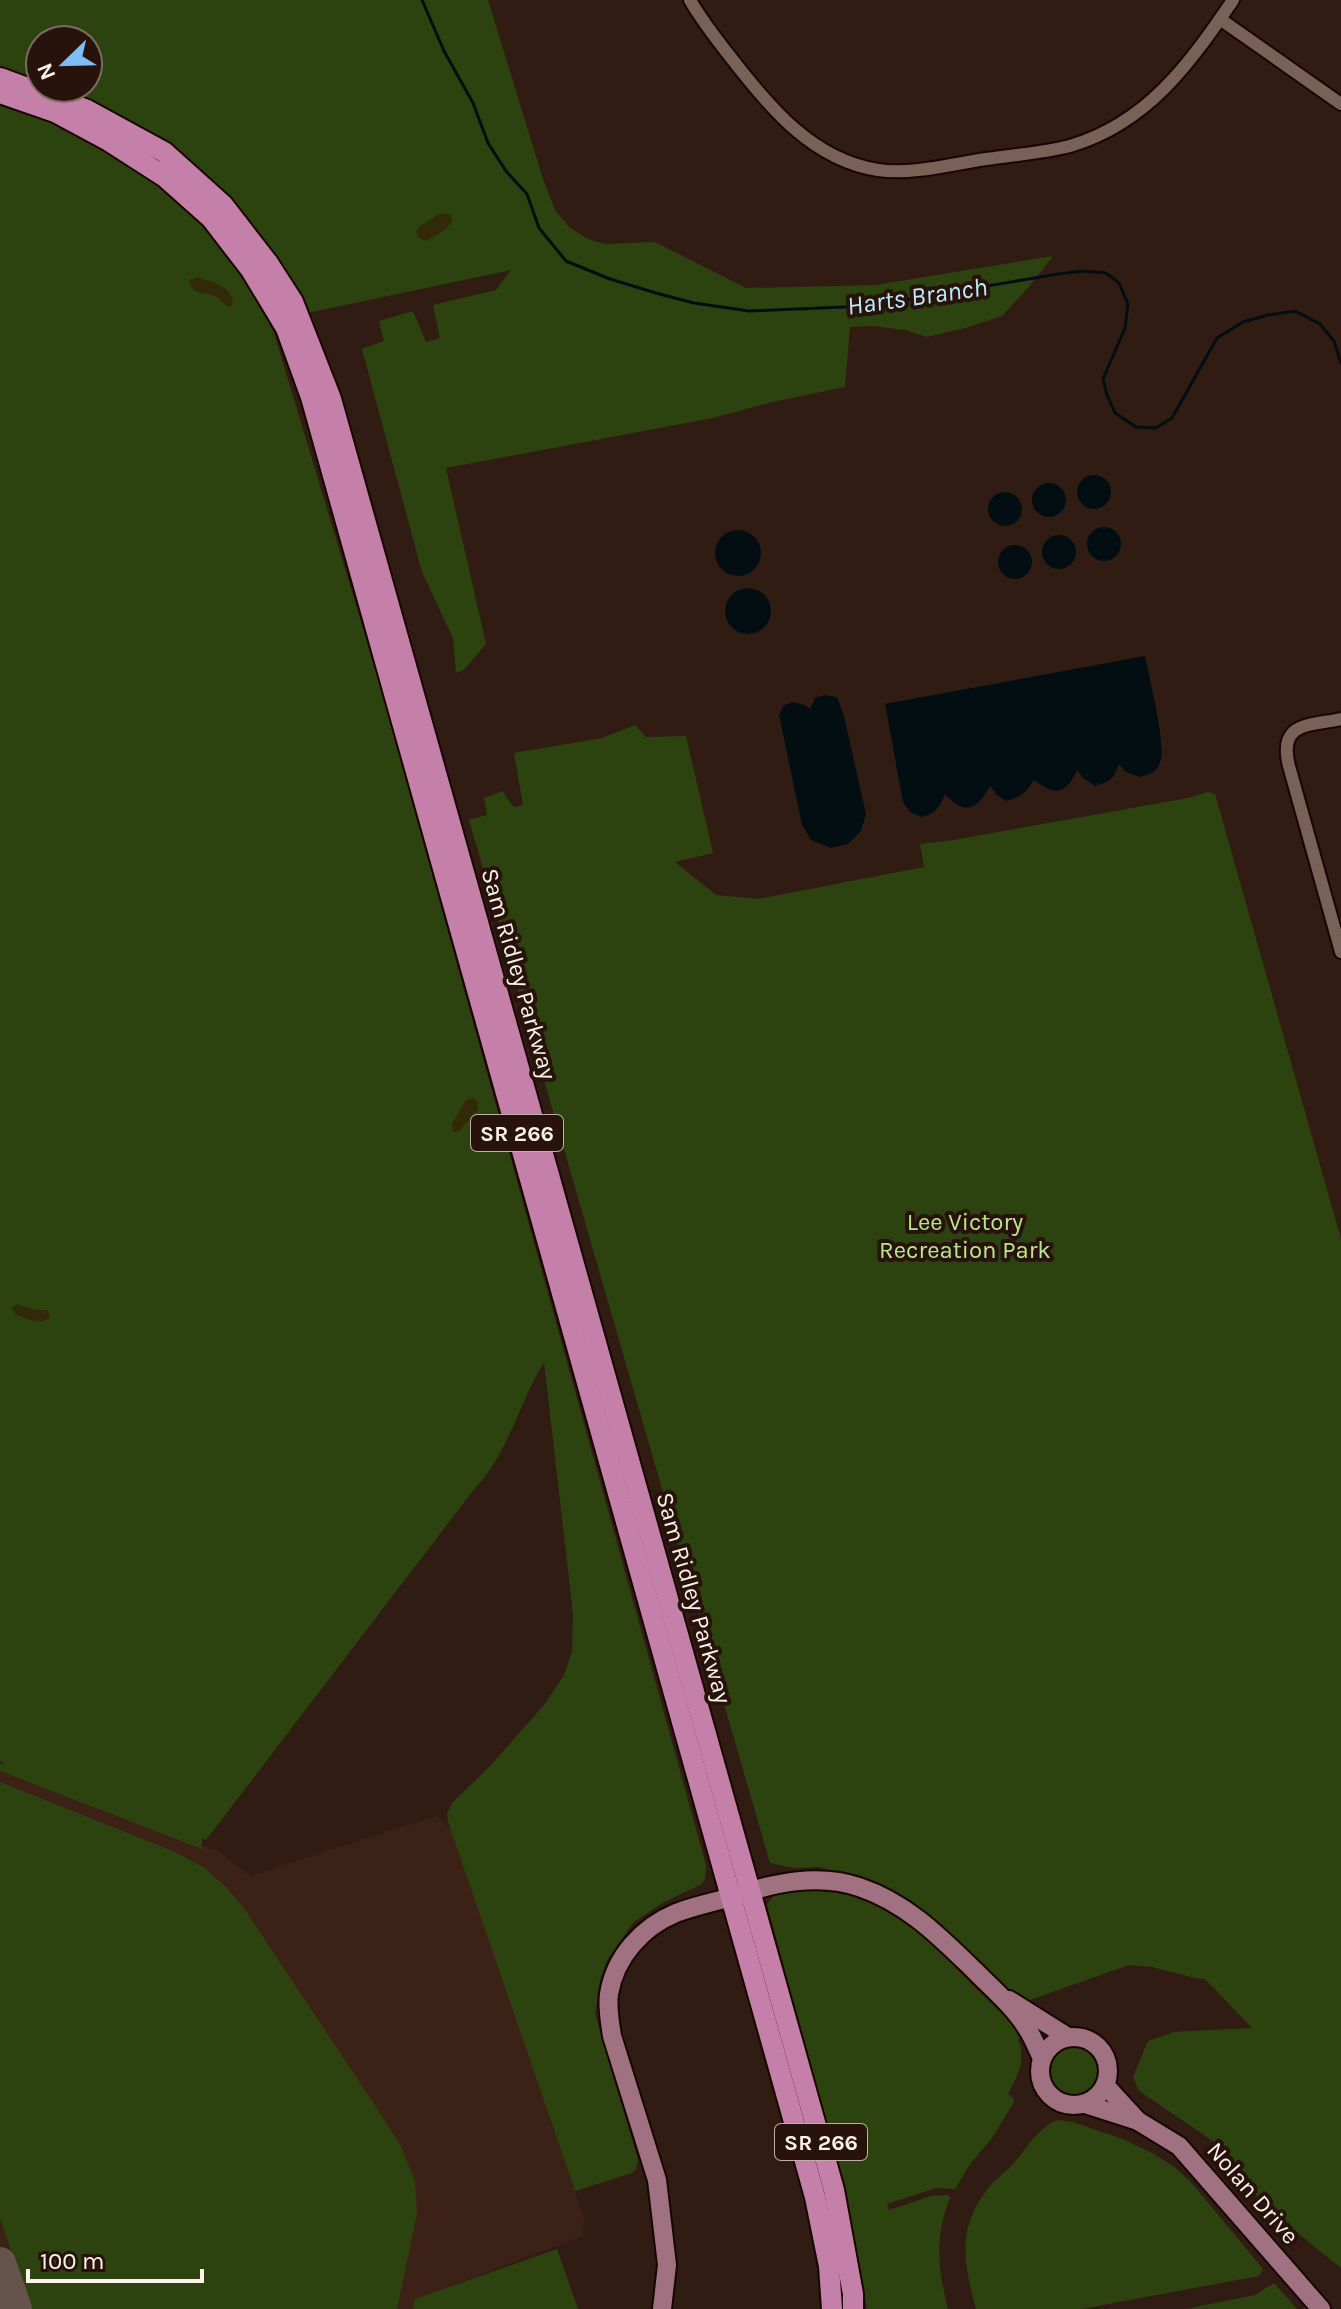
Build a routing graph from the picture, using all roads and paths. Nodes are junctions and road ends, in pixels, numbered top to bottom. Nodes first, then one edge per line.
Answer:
1 (690, 0) edge
2 (1233, 0) edge
3 (1220, 19) junction
4 (0, 78) edge
5 (0, 93) edge
6 (1341, 104) edge
7 (1341, 719) edge
8 (1341, 952) edge
9 (740, 1894) junction
10 (997, 1992) junction
11 (1068, 2037) junction
12 (1042, 2058) junction
13 (1105, 2085) junction
14 (1085, 2104) junction
15 (1138, 2121) junction
16 (662, 2309) edge
17 (832, 2309) edge
18 (853, 2309) edge
19 (1321, 2309) edge

1 - 3 street
2 - 3 street
3 - 6 street
4 - 9 main road, Sam Ridley Parkway / SR 266
5 - 9 main road, Sam Ridley Parkway / SR 266
7 - 8 street
9 - 10 street
9 - 16 street
9 - 17 main road, Sam Ridley Parkway / SR 266
9 - 18 main road, Sam Ridley Parkway / SR 266
10 - 11 street
10 - 12 street
11 - 12 street
11 - 13 street
12 - 14 street
13 - 14 street
13 - 15 street, Nolan Drive
14 - 15 street, Nolan Drive
15 - 19 street, Nolan Drive

